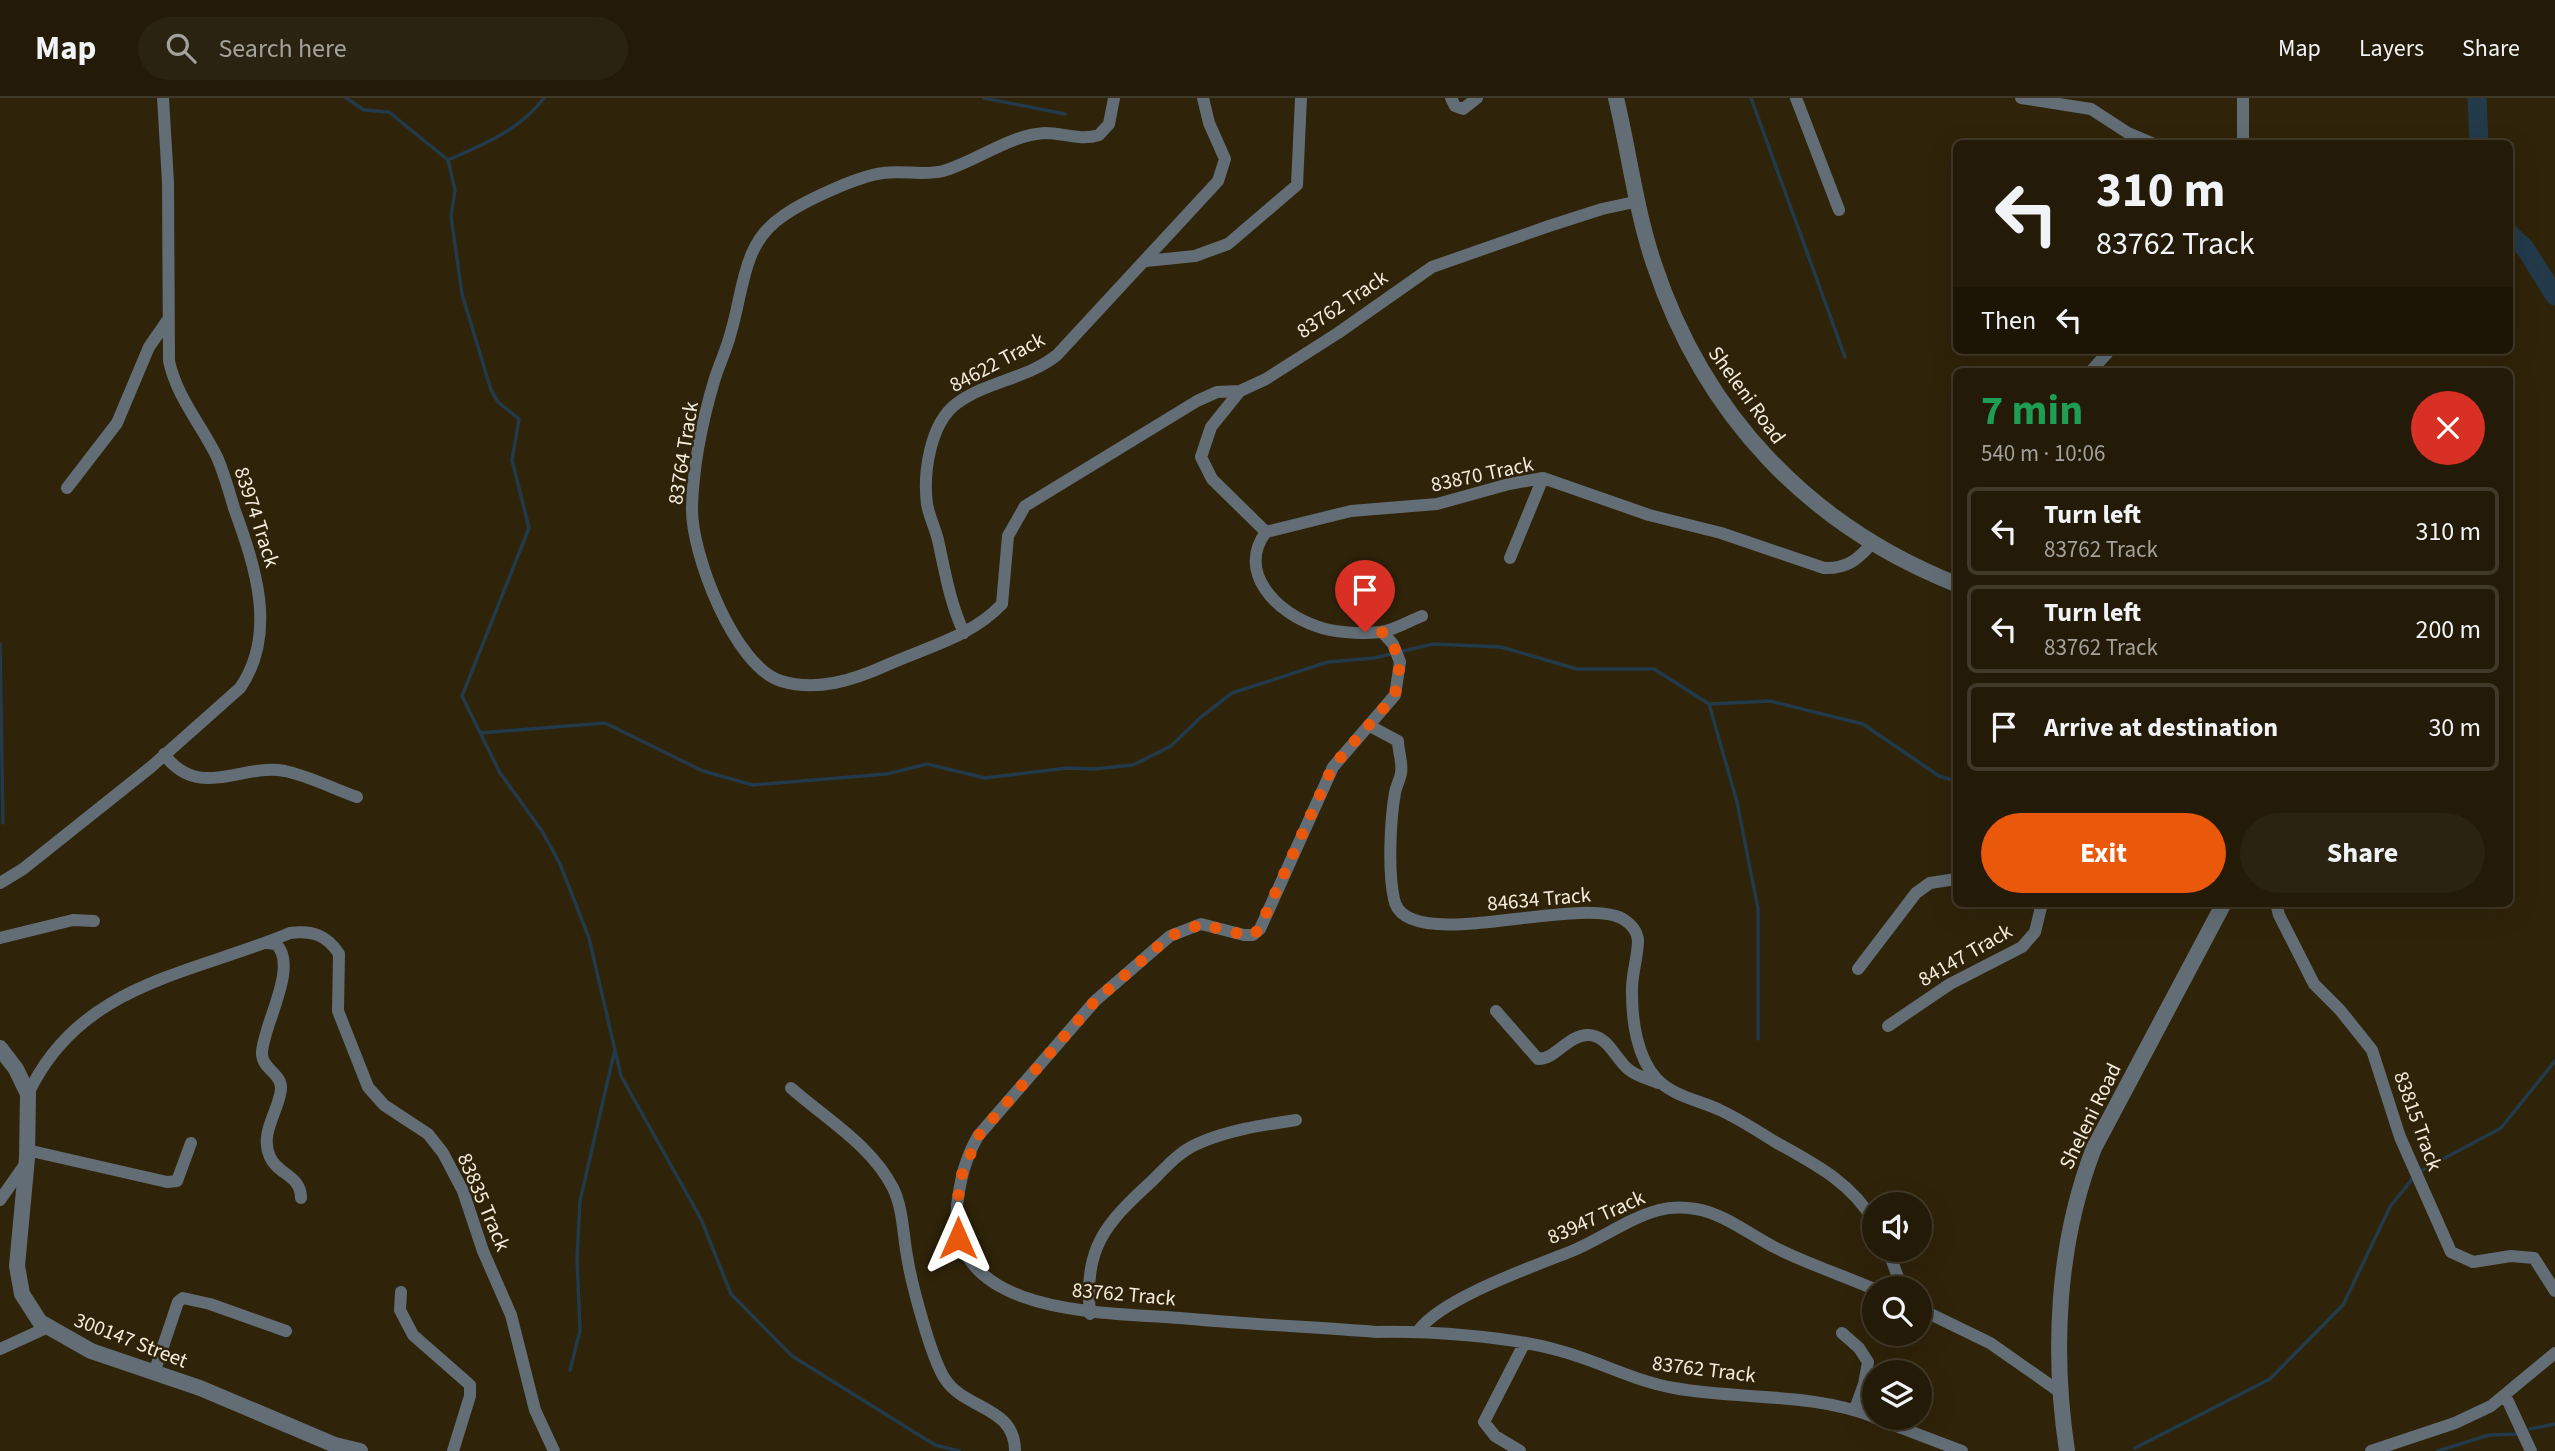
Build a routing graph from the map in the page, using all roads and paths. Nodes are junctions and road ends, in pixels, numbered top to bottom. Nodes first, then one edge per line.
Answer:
1 (163, 98) edge
2 (1114, 98) edge
3 (1203, 98) edge
4 (1301, 98) edge
5 (1451, 98) edge
6 (1476, 98) edge
7 (1616, 98) edge
8 (1796, 98) edge
9 (2021, 98) edge
10 (2243, 98) edge
11 (2145, 140) edge
12 (2243, 140) edge
13 (1639, 201) junction
14 (1839, 210) dead end
15 (1146, 261) junction
16 (167, 321) junction
17 (2106, 354) edge
18 (2094, 368) edge
19 (1240, 391) junction
20 (1543, 478) junction
21 (67, 488) dead end
22 (1266, 532) junction
23 (1872, 543) junction
24 (1510, 558) dead end
25 (1953, 583) edge
26 (1422, 616) dead end
27 (1382, 632) junction
28 (964, 633) junction
29 (1370, 726) junction
30 (164, 754) junction
31 (357, 797) dead end
32 (1953, 879) edge
33 (0, 883) edge
34 (2041, 907) edge
35 (2222, 907) edge
36 (2277, 907) edge
37 (94, 921) dead end
38 (0, 938) edge
39 (266, 943) junction
40 (1858, 969) dead end
41 (1496, 1011) dead end
42 (1888, 1026) dead end
43 (0, 1048) edge
44 (1661, 1084) junction
45 (791, 1088) dead end
46 (29, 1094) junction
47 (1296, 1120) dead end
48 (191, 1143) dead end
49 (27, 1156) junction
50 (301, 1198) dead end
51 (0, 1200) edge
52 (1862, 1202) edge
53 (1862, 1284) edge
54 (2555, 1291) edge
55 (401, 1292) dead end
56 (1090, 1314) junction
57 (1932, 1315) edge
58 (46, 1328) junction
59 (286, 1331) dead end
60 (1418, 1331) junction
61 (1842, 1333) dead end
62 (1524, 1344) junction
63 (0, 1349) edge
64 (2555, 1353) edge
65 (154, 1373) junction
66 (2060, 1392) junction
67 (2506, 1397) junction
68 (1855, 1409) junction
69 (1862, 1412) edge
70 (1908, 1430) edge
71 (2526, 1448) edge
72 (360, 1451) edge
73 (453, 1451) edge
74 (554, 1451) edge
75 (1015, 1451) edge
76 (1520, 1451) edge
77 (1962, 1451) edge
78 (2067, 1451) edge
79 (2371, 1451) edge

1 - 16 street, 83974 Track
2 - 28 street, 83764 Track
3 - 15 street, 84622 Track
4 - 15 street
5 - 6 street
7 - 13 street, Sheleni Road
8 - 14 street
9 - 11 street
10 - 12 street
13 - 19 street, 83762 Track
13 - 23 street, Sheleni Road
15 - 28 street, 84622 Track
16 - 21 street
16 - 30 street, 83974 Track
17 - 18 street
19 - 22 street, 83762 Track
19 - 28 street, 83764 Track
20 - 22 street, 83870 Track
20 - 23 street, 83870 Track
20 - 24 street
22 - 27 street
23 - 25 street, Sheleni Road
26 - 27 street
27 - 29 street, 83762 Track
29 - 44 street, 84634 Track
29 - 56 street, 83762 Track
30 - 31 street
30 - 33 street, 83974 Track
32 - 40 street
34 - 42 street, 84147 Track
35 - 66 street, Sheleni Road
36 - 54 street, 83815 Track
37 - 38 street
39 - 46 street, 83835 Track
39 - 50 street
39 - 74 street, 83835 Track
41 - 44 street
43 - 46 street
44 - 52 street
45 - 75 street
46 - 49 street, 300147 Street
47 - 56 street
48 - 49 street
49 - 51 street
49 - 58 street, 300147 Street
53 - 60 street, 83947 Track
55 - 73 street
56 - 60 street, 83762 Track
57 - 66 street
58 - 63 street
58 - 65 street, 300147 Street
59 - 65 street
60 - 62 street, 83762 Track
61 - 68 street
62 - 68 street, 83762 Track
62 - 76 street
64 - 67 street
65 - 72 street, 300147 Street
66 - 78 street, Sheleni Road
67 - 71 street
67 - 79 street
68 - 69 street, 83762 Track
70 - 77 street, 83762 Track

